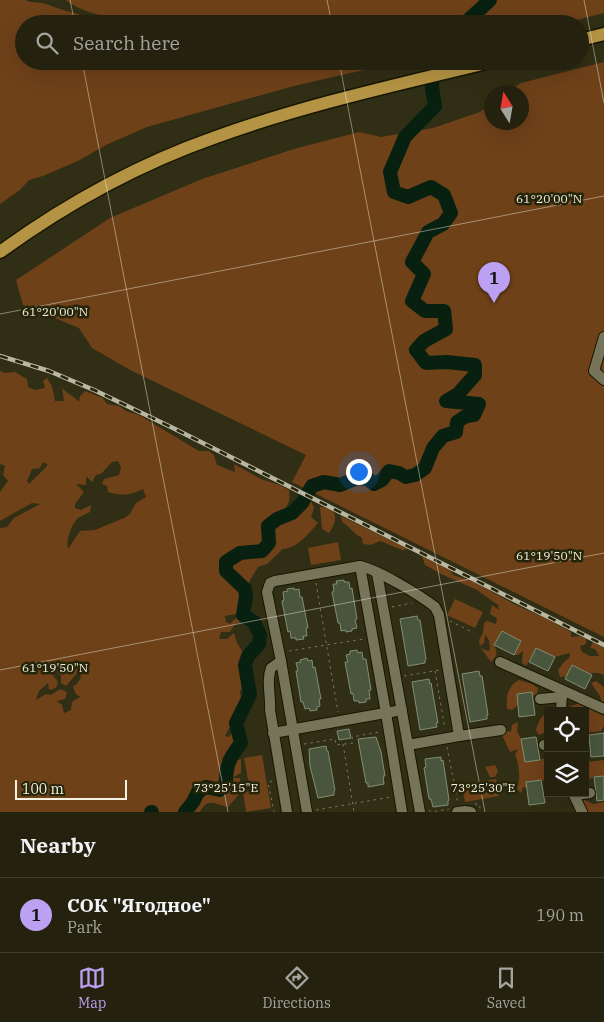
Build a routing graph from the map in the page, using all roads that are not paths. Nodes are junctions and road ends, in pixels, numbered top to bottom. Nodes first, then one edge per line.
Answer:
1 (604, 34) edge
2 (589, 38) edge
3 (457, 70) edge
4 (0, 252) edge
5 (604, 337) edge
6 (604, 380) edge
7 (360, 566) junction
8 (378, 573) junction
9 (280, 657) junction
10 (500, 662) dead end
11 (562, 693) junction
12 (540, 699) dead end
13 (562, 707) edge
14 (604, 709) edge
15 (402, 710) junction
16 (386, 713) junction
17 (293, 729) junction
18 (501, 730) dead end
19 (458, 732) junction
20 (273, 733) junction
21 (408, 745) junction
22 (574, 797) edge
23 (455, 809) edge
24 (424, 811) edge
25 (287, 812) edge
26 (307, 812) edge
27 (402, 812) edge
28 (471, 812) edge
29 (582, 812) edge

1 - 2 main road
3 - 4 main road
5 - 6 street
7 - 8 street
7 - 9 street
7 - 16 street
8 - 15 street
8 - 19 street
9 - 17 street
9 - 20 street
10 - 11 street
11 - 12 street
11 - 13 street
11 - 14 street
15 - 16 street
15 - 21 street
16 - 17 street
16 - 27 street
17 - 20 street
17 - 26 street
18 - 19 street
19 - 21 street
20 - 25 street
21 - 24 street
22 - 29 street
23 - 28 street

